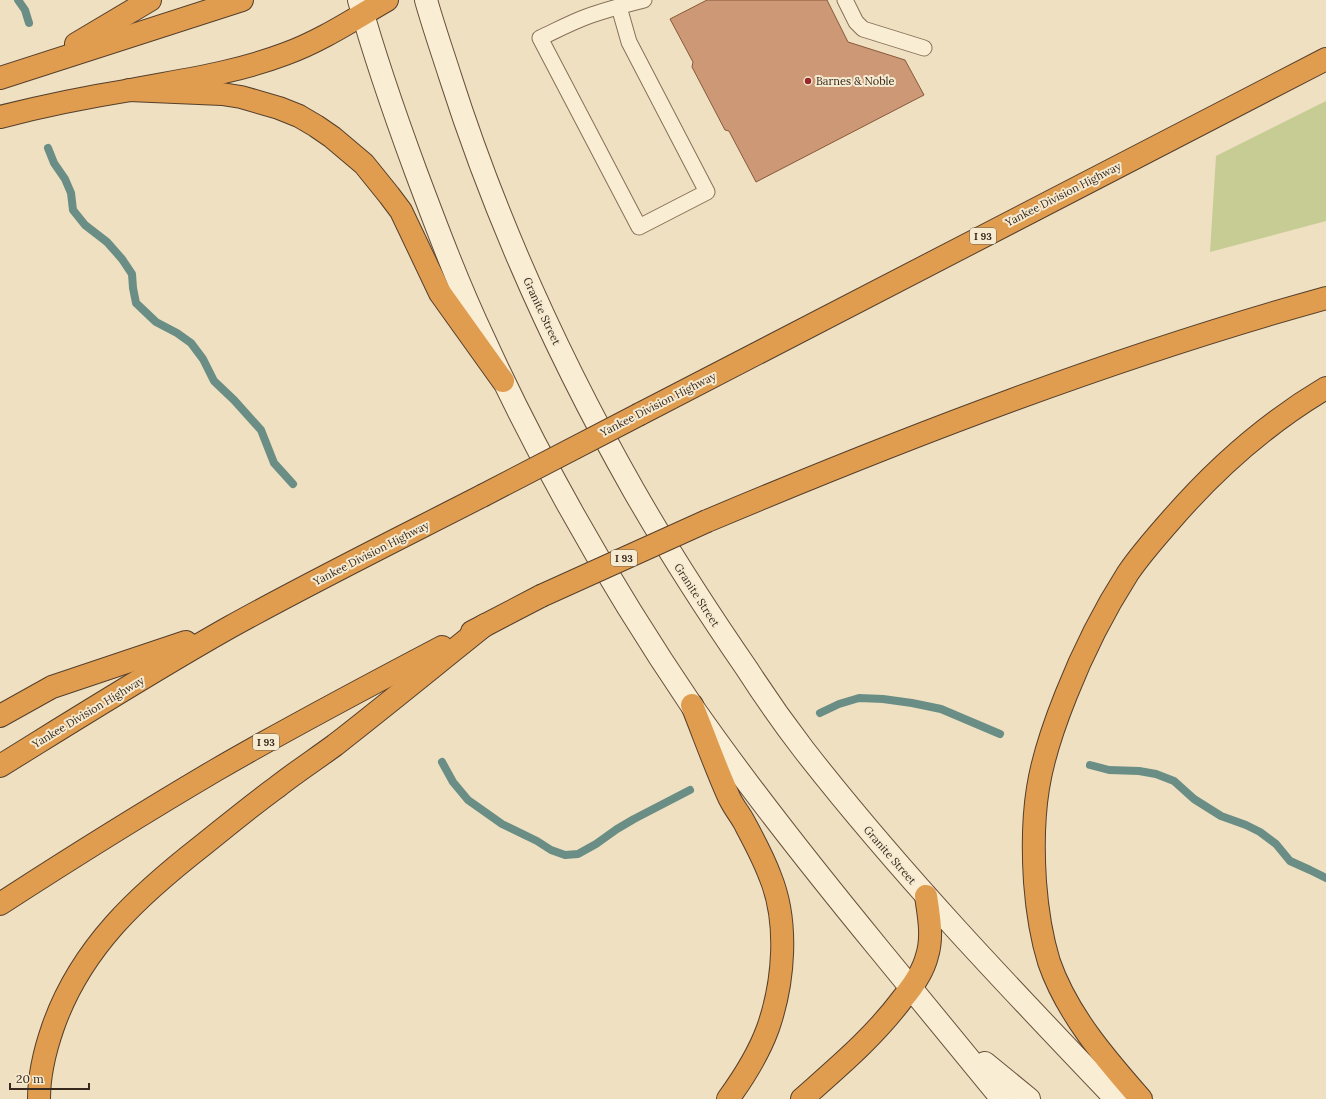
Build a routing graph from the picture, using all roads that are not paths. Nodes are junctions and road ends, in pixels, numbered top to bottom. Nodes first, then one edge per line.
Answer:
1 (150, 0) edge
2 (242, 0) edge
3 (387, 0) edge
4 (426, 0) edge
5 (644, 0) edge
6 (845, 0) edge
7 (361, 7) edge
8 (619, 7) junction
9 (924, 48) dead end
10 (1326, 59) edge
11 (44, 63) junction
12 (0, 78) edge
13 (129, 90) junction
14 (0, 117) edge
15 (1326, 298) edge
16 (503, 381) junction
17 (1326, 388) edge
18 (485, 625) junction
19 (231, 627) junction
20 (692, 705) junction
21 (0, 716) edge
22 (0, 766) edge
23 (926, 896) junction
24 (0, 904) edge
25 (911, 988) junction
26 (947, 1032) junction
27 (39, 1099) edge
28 (728, 1099) edge
29 (802, 1099) edge
30 (1002, 1099) edge
31 (1029, 1099) edge
32 (1116, 1099) edge
33 (1141, 1099) edge

1 - 11 highway
2 - 11 highway
3 - 7 highway
4 - 23 main road, Granite Street
5 - 8 lane
6 - 9 lane
7 - 13 highway
7 - 16 main road
8 - 8 lane
10 - 19 highway, Yankee Division Highway / I 93, bridge
11 - 12 highway
13 - 14 highway
13 - 16 highway
15 - 18 highway, I 93, bridge
16 - 20 main road
17 - 33 highway
18 - 24 highway, I 93
18 - 27 highway
19 - 21 highway
19 - 22 highway, Yankee Division Highway / I 93
20 - 25 main road
20 - 28 highway
23 - 25 highway
23 - 32 main road, Granite Street
25 - 26 main road
25 - 29 highway
26 - 30 main road
26 - 31 main road

